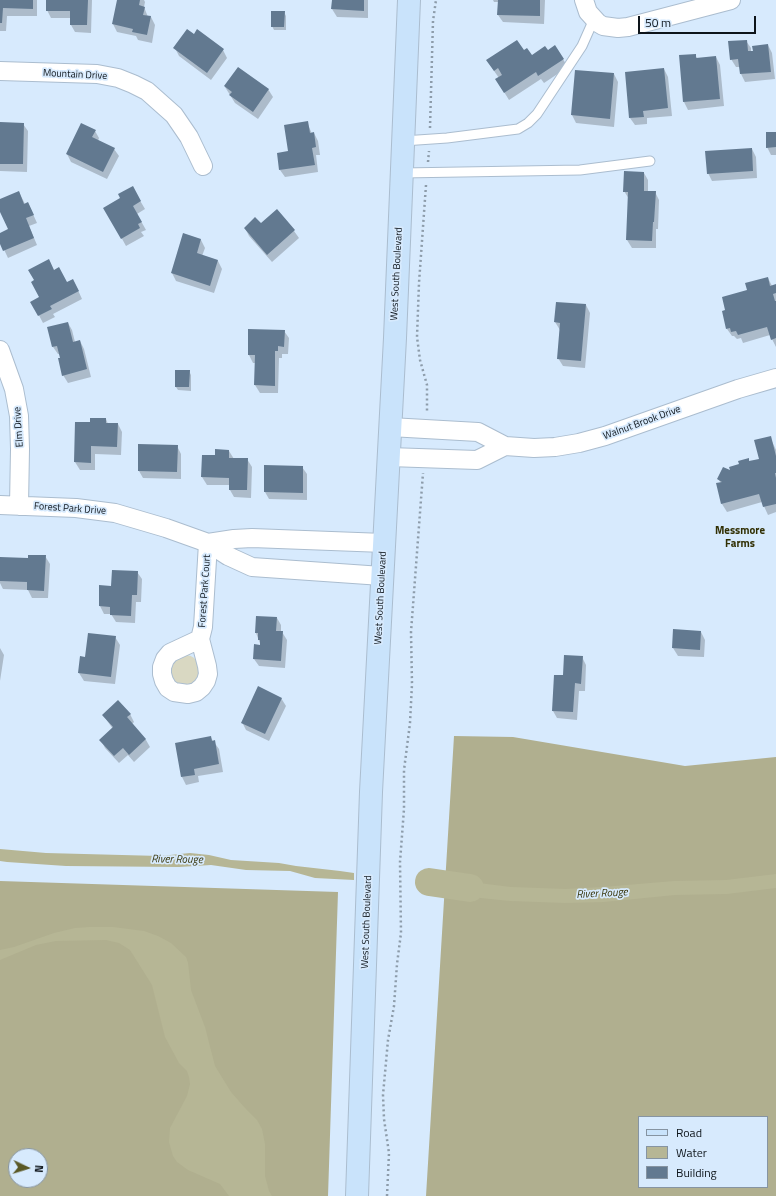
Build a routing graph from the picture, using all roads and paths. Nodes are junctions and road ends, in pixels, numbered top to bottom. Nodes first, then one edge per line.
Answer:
1 (409, 0) edge
2 (436, 0) edge
3 (584, 0) edge
4 (731, 0) edge
5 (594, 20) junction
6 (0, 71) edge
7 (430, 140) junction
8 (404, 141) junction
9 (650, 162) dead end
10 (203, 166) dead end
11 (402, 173) junction
12 (427, 173) junction
13 (0, 350) edge
14 (776, 378) edge
15 (427, 408) dead end
16 (390, 427) junction
17 (447, 430) junction
18 (505, 446) junction
19 (389, 457) junction
20 (446, 459) junction
21 (423, 478) dead end
22 (0, 506) edge
23 (18, 506) junction
24 (208, 543) junction
25 (384, 543) junction
26 (382, 576) junction
27 (200, 639) dead end
28 (357, 1196) edge
29 (387, 1196) edge

1 - 8 main road, West South Boulevard
2 - 7 path
3 - 5 street
4 - 5 street
5 - 7 lane
6 - 10 street, Mountain Drive
7 - 8 lane
7 - 12 path
8 - 11 main road, West South Boulevard
9 - 12 lane
11 - 12 lane
11 - 16 main road, West South Boulevard
12 - 15 path
13 - 23 street, Elm Drive
14 - 18 street, Walnut Brook Drive
16 - 17 street, Walnut Brook Drive
16 - 19 main road, West South Boulevard
17 - 18 street, Walnut Brook Drive
17 - 20 street
18 - 20 street, Walnut Brook Drive
19 - 20 street, Walnut Brook Drive
19 - 25 main road, West South Boulevard
21 - 29 path
22 - 23 street, Forest Park Drive
23 - 24 street, Forest Park Drive
24 - 25 street, Forest Park Drive
24 - 26 street, Forest Park Drive
24 - 27 street, Forest Park Court
25 - 26 main road, West South Boulevard
26 - 28 main road, West South Boulevard

